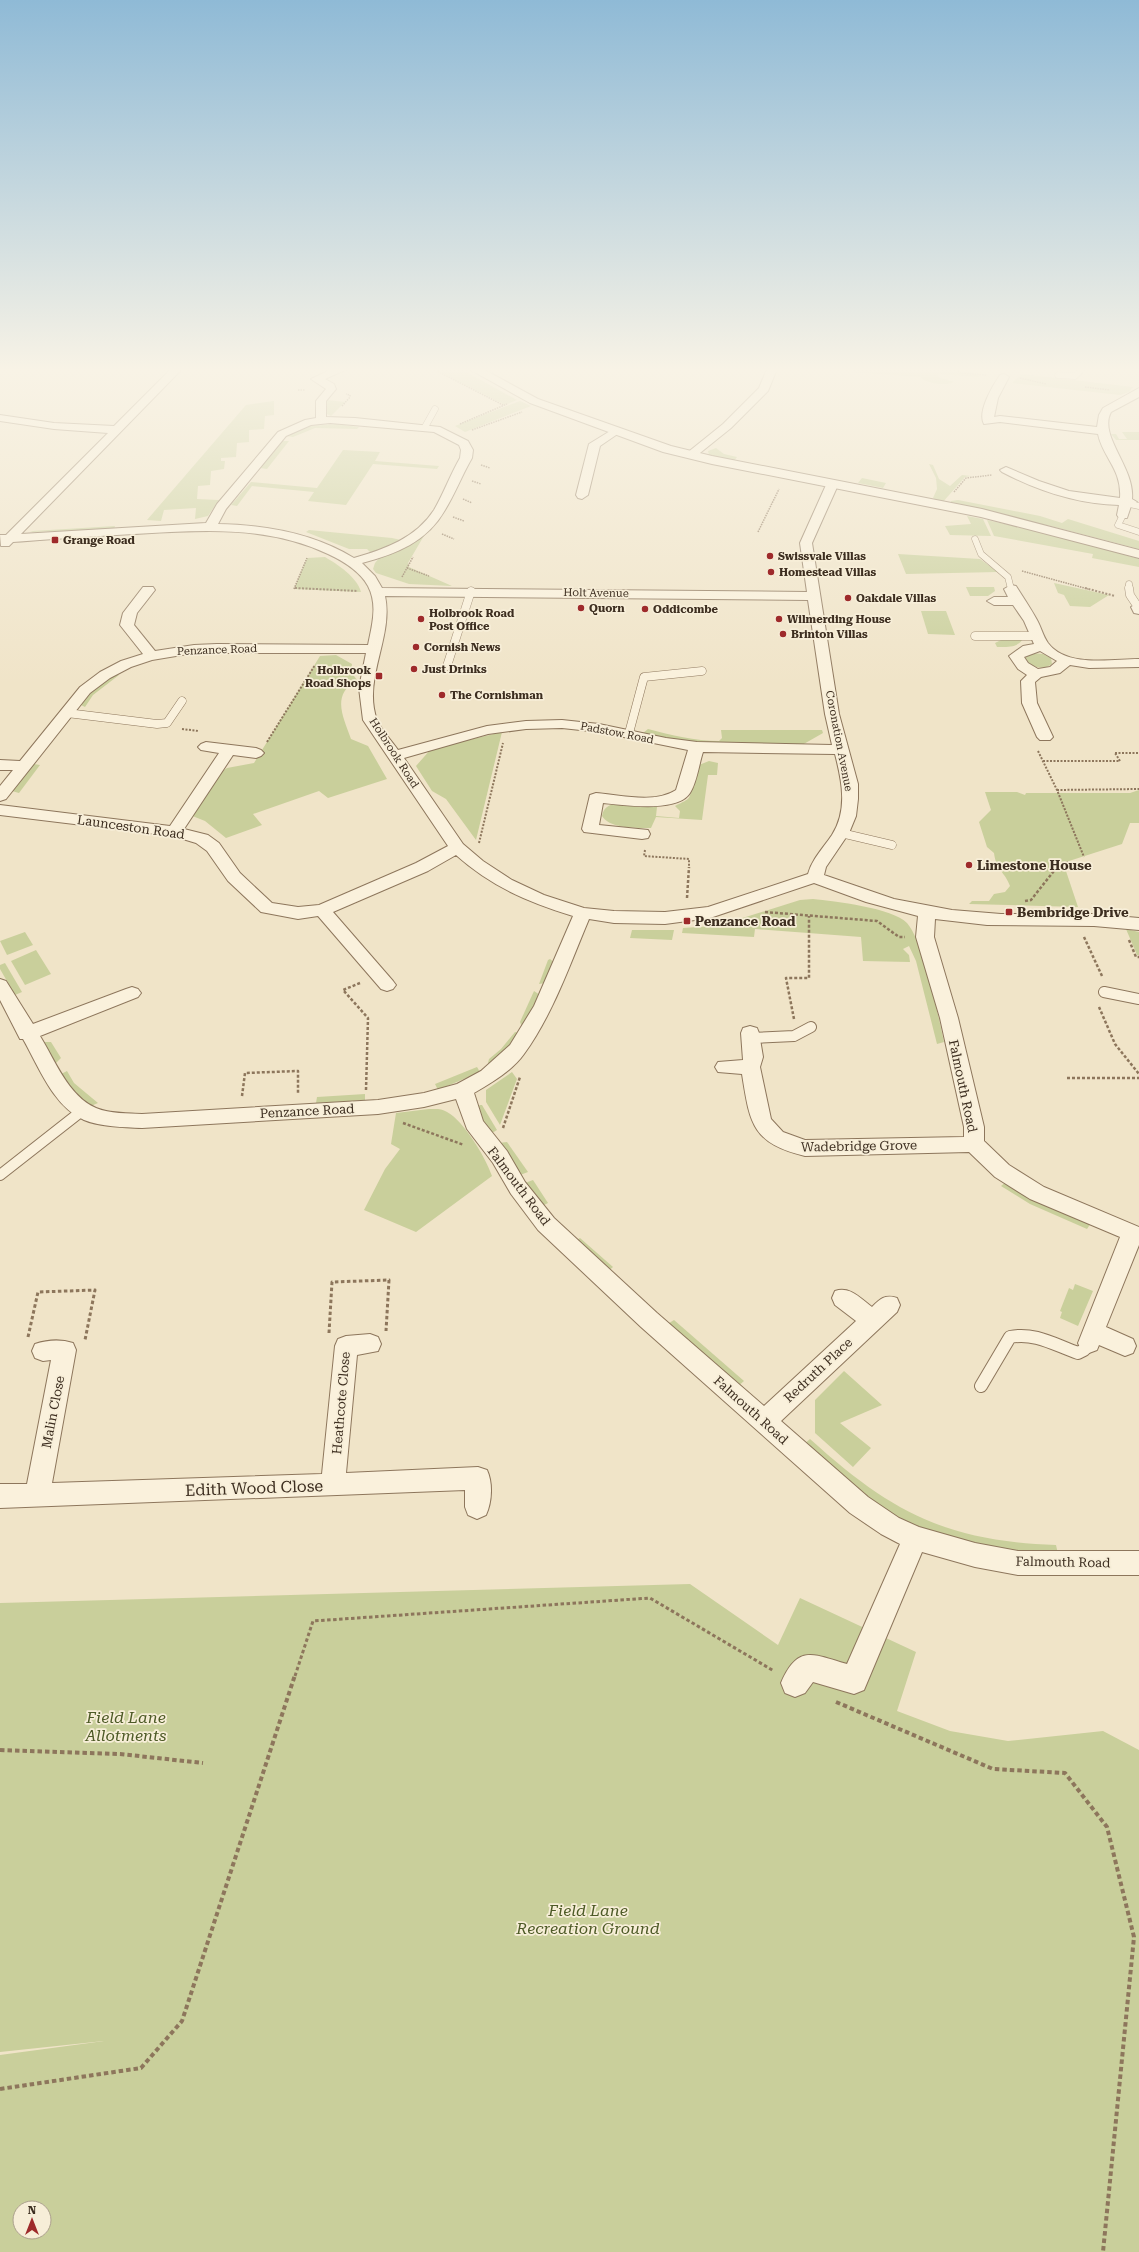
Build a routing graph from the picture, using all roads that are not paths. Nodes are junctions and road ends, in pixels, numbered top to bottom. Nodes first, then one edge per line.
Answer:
1 (72, 474) edge
2 (248, 474) edge
3 (458, 474) edge
4 (587, 474) edge
5 (781, 474) edge
6 (1011, 474) edge
7 (1132, 474) edge
8 (832, 485) junction
9 (582, 495) dead end
10 (1133, 504) edge
11 (1123, 515) joint
12 (211, 526) junction
13 (1139, 532) edge
14 (5, 539) edge
15 (975, 539) dead end
16 (0, 548) edge
17 (1139, 554) edge
18 (354, 562) junction
19 (1129, 584) dead end
20 (148, 590) dead end
21 (471, 591) junction
22 (379, 592) junction
23 (1013, 595) junction
24 (813, 596) junction
25 (994, 601) dead end
26 (1138, 608) edge
27 (975, 636) dead end
28 (1041, 641) junction
29 (375, 649) junction
30 (151, 655) junction
31 (1067, 660) junction
32 (1139, 663) edge
33 (447, 666) dead end
34 (702, 671) dead end
35 (1036, 674) junction
36 (182, 701) dead end
37 (67, 713) junction
38 (630, 733) junction
39 (1045, 737) road end
40 (206, 747) road end
41 (697, 747) junction
42 (229, 750) junction
43 (842, 750) junction
44 (256, 753) road end
45 (395, 756) junction
46 (0, 765) edge
47 (24, 766) junction
48 (0, 796) edge
49 (0, 810) edge
50 (174, 831) junction
51 (841, 833) junction
52 (642, 834) road end
53 (892, 845) dead end
54 (457, 848) junction
55 (815, 877) junction
56 (322, 910) junction
57 (927, 912) junction
58 (583, 913) junction
59 (1139, 924) edge
60 (0, 985) edge
61 (387, 985) dead end
62 (1104, 992) dead end
63 (132, 993) dead end
64 (1139, 999) edge
65 (811, 1027) dead end
66 (27, 1034) junction
67 (751, 1035) joint
68 (725, 1067) dead end
69 (750, 1067) junction
70 (463, 1090) junction
71 (83, 1110) junction
72 (974, 1144) junction
73 (0, 1175) edge
74 (1136, 1235) edge
75 (844, 1298) dead end
76 (889, 1304) dead end
77 (872, 1320) junction
78 (1091, 1338) junction
79 (370, 1344) road end
80 (1125, 1346) dead end
81 (54, 1350) road end
82 (981, 1386) dead end
83 (764, 1421) junction
84 (333, 1485) junction
85 (0, 1496) edge
86 (37, 1496) junction
87 (477, 1508) dead end
88 (915, 1538) junction
89 (1139, 1563) edge
90 (795, 1683) road end

1 - 14 street
2 - 12 street
3 - 18 street
4 - 9 street
5 - 8 street
6 - 10 street
7 - 10 street
8 - 17 street
8 - 24 street, Coronation Avenue
10 - 11 street
11 - 13 lane
12 - 14 street, Holbrook Road
12 - 18 street, Holbrook Road
14 - 16 street
15 - 23 lane
18 - 22 street, Holbrook Road
19 - 26 lane
20 - 30 street
21 - 22 street, Holt Avenue
21 - 24 street, Holt Avenue
21 - 33 lane
22 - 29 street, Holbrook Road
23 - 25 street
23 - 28 street
24 - 43 street, Coronation Avenue
27 - 28 lane
28 - 31 street
28 - 35 street
29 - 30 street, Penzance Road
29 - 45 street, Holbrook Road
30 - 37 street, Penzance Road
31 - 32 street
31 - 35 street
34 - 38 lane
35 - 39 street
36 - 37 lane
37 - 47 street, Penzance Road
38 - 41 street, Padstow Road
38 - 45 street, Padstow Road
40 - 42 street
41 - 43 street, Padstow Road
41 - 52 street
42 - 44 street
42 - 50 street
43 - 51 street, Coronation Avenue
45 - 54 street, Holbrook Road
46 - 47 street
47 - 48 street, Penzance Road
49 - 50 street, Launceston Road
50 - 56 street, Launceston Road
51 - 53 lane
51 - 55 street, Coronation Avenue
54 - 56 street, Launceston Road
54 - 58 street, Holbrook Road
55 - 57 street
55 - 58 street
56 - 61 street
57 - 59 street
57 - 72 street, Falmouth Road
58 - 70 street, Penzance Road
60 - 66 street, Penzance Road
62 - 64 lane
63 - 66 street
65 - 67 lane
66 - 71 street, Penzance Road
67 - 69 street, Wadebridge Grove
68 - 69 street
69 - 72 street, Wadebridge Grove
70 - 71 street, Penzance Road
70 - 83 street, Falmouth Road
71 - 73 lane
72 - 74 street, Falmouth Road
74 - 78 street
75 - 77 street
76 - 77 street, Redruth Place
77 - 83 street, Redruth Place
78 - 80 street
78 - 82 lane
79 - 84 street, Heathcote Close
81 - 86 street, Malin Close
83 - 88 street, Falmouth Road
84 - 86 street, Edith Wood Close
84 - 87 street, Edith Wood Close
85 - 86 street, Edith Wood Close
88 - 89 street, Falmouth Road
88 - 90 street

